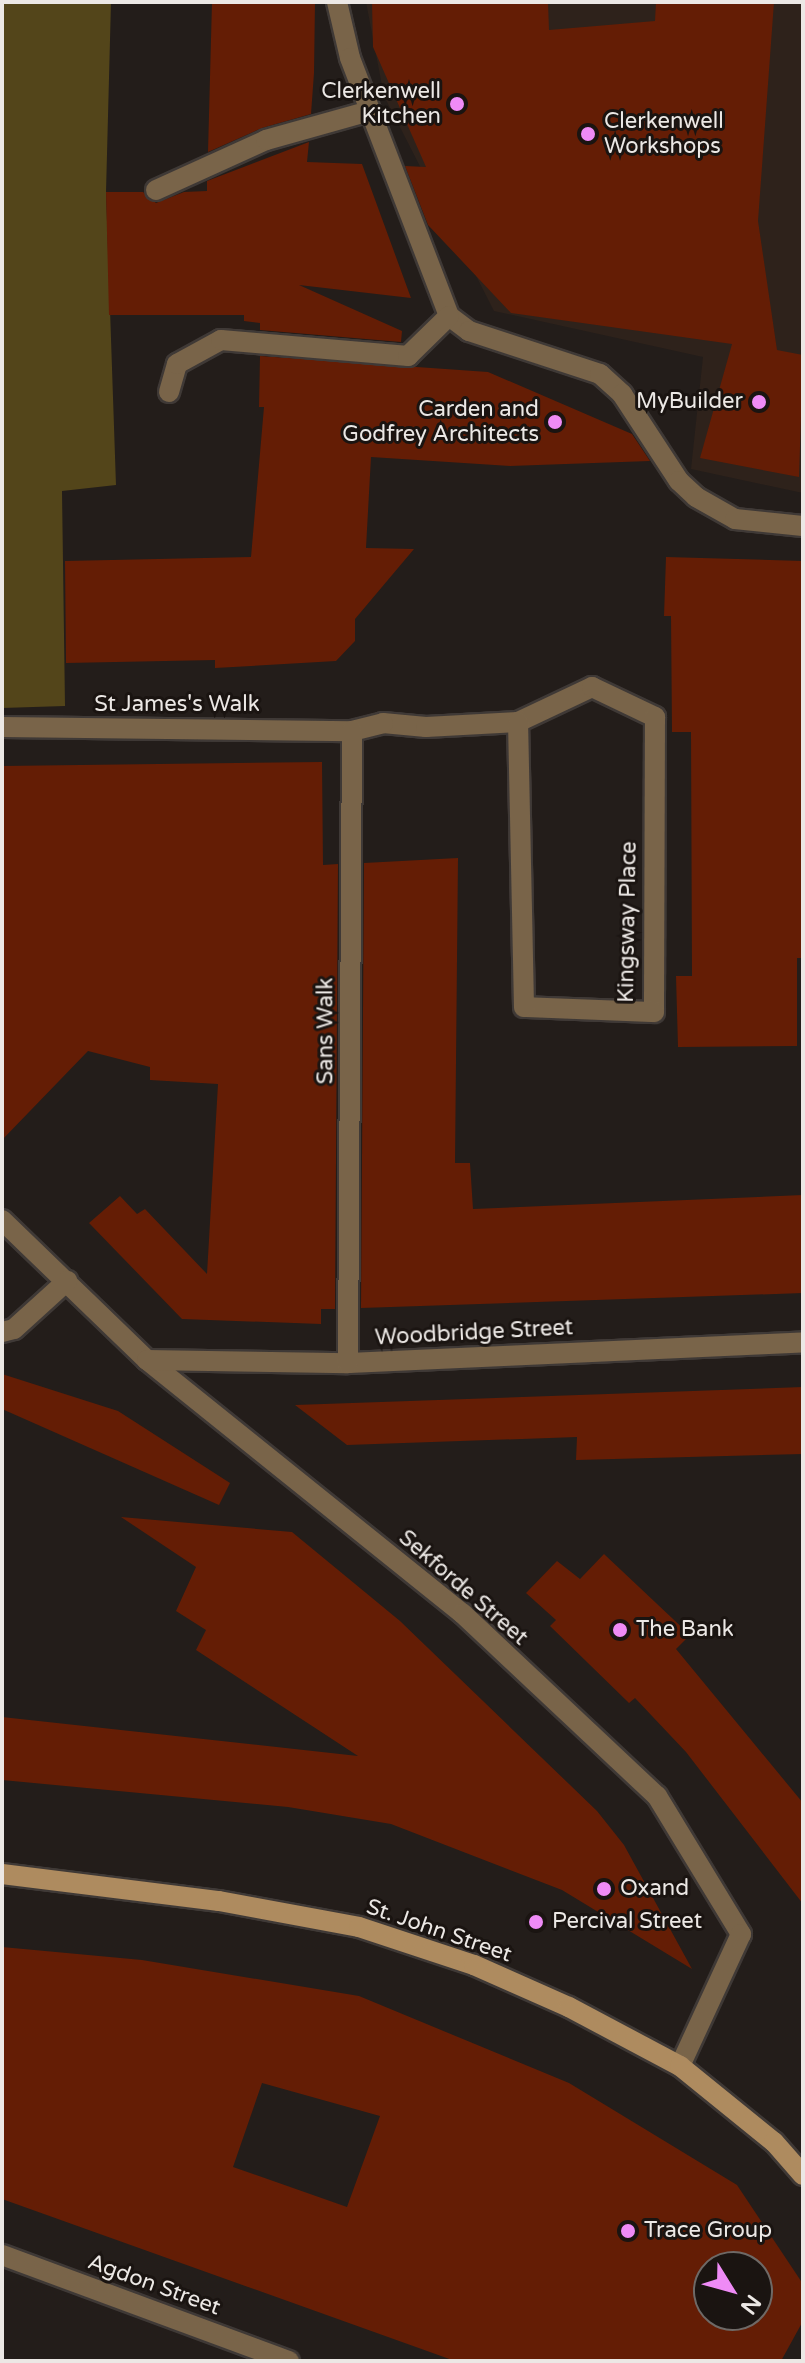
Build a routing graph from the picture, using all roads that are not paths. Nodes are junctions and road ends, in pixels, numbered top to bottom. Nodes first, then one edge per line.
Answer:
1 (337, 2) edge
2 (370, 111) junction
3 (156, 190) dead end
4 (449, 316) junction
5 (169, 392) dead end
6 (803, 526) edge
7 (518, 722) junction
8 (2, 727) edge
9 (352, 731) junction
10 (2, 1220) edge
11 (67, 1281) junction
12 (2, 1332) edge
13 (803, 1342) edge
14 (147, 1360) junction
15 (348, 1363) junction
16 (2, 1874) edge
17 (680, 2066) junction
18 (803, 2175) edge
19 (2, 2255) edge
20 (289, 2361) edge

1 - 2 street
2 - 3 street
2 - 4 street
4 - 5 street
4 - 6 street
7 - 7 street, Kingsway Place
7 - 9 street, Kingsway Place
8 - 9 street, St James's Walk
9 - 15 street, Sans Walk
10 - 11 street, Sekforde Street
11 - 12 street
11 - 14 street, Sekforde Street
13 - 15 street, Woodbridge Street
14 - 15 street, Woodbridge Street
14 - 17 street, Sekforde Street
16 - 17 main road, St. John Street
17 - 18 main road, St. John Street
19 - 20 street, Agdon Street

